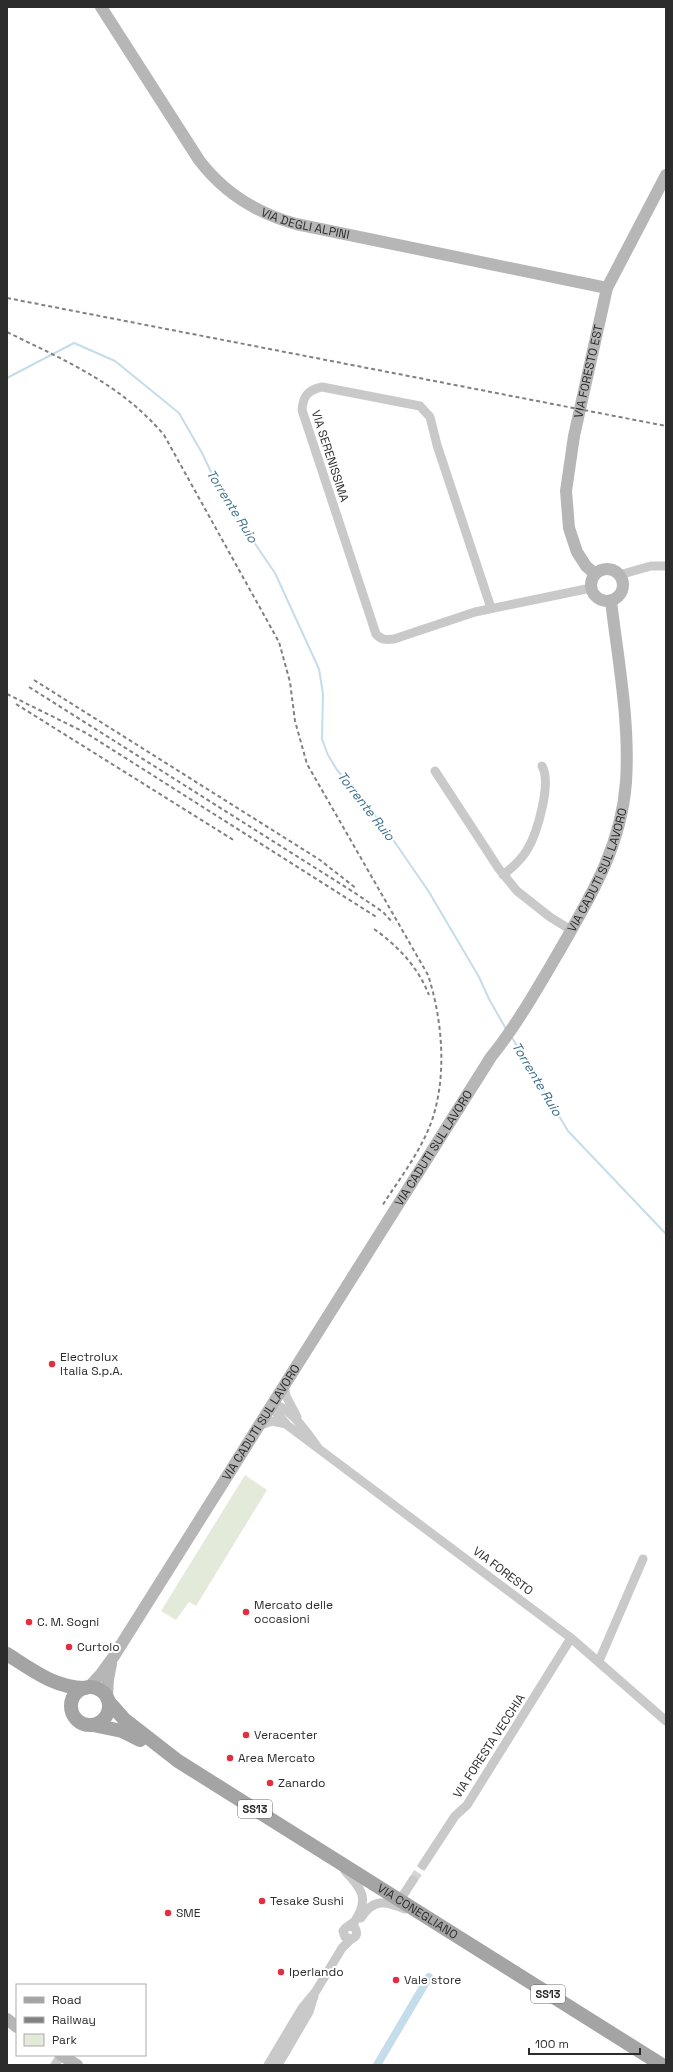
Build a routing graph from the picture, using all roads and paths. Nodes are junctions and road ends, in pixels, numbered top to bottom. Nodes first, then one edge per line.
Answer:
1 (101, 7) edge
2 (666, 175) edge
3 (607, 288) junction
4 (666, 566) edge
5 (595, 574) junction
6 (619, 575) junction
7 (591, 588) junction
8 (611, 601) junction
9 (490, 608) junction
10 (542, 766) dead end
11 (435, 771) dead end
12 (503, 875) junction
13 (571, 930) junction
14 (284, 1386) junction
15 (272, 1405) junction
16 (287, 1425) junction
17 (258, 1426) junction
18 (302, 1427) junction
19 (319, 1448) junction
20 (643, 1559) dead end
21 (571, 1638) junction
22 (7, 1654) edge
23 (114, 1656) junction
24 (599, 1661) junction
25 (46, 1679) junction
26 (87, 1688) junction
27 (108, 1700) junction
28 (71, 1708) junction
29 (666, 1721) edge
30 (93, 1725) junction
31 (173, 1757) junction
32 (331, 1857) junction
33 (423, 1865) tunnel mouth
34 (413, 1880) tunnel mouth
35 (400, 1900) junction
36 (434, 1922) junction
37 (353, 1928) junction
38 (316, 1991) junction
39 (7, 2019) edge
40 (16, 2026) edge
41 (60, 2056) edge
42 (63, 2056) edge
43 (55, 2065) edge
44 (77, 2065) edge
45 (268, 2065) edge
46 (278, 2065) edge
47 (662, 2065) edge

1 - 3 street, VIA DEGLI ALPINI
2 - 3 street, VIA FORESTO EST
3 - 5 street, VIA FORESTO EST
4 - 6 street
5 - 6 street
5 - 7 street
6 - 8 street
7 - 8 street
7 - 9 street, VIA SERENISSIMA
8 - 13 street, VIA CADUTI SUL LAVORO
9 - 9 street, VIA SERENISSIMA
10 - 12 street
11 - 12 street
12 - 13 street
13 - 14 street, VIA CADUTI SUL LAVORO
14 - 15 street, VIA CADUTI SUL LAVORO
14 - 18 street
15 - 16 street, VIA FORESTO
15 - 17 street, VIA CADUTI SUL LAVORO
15 - 18 street, VIA FORESTO
16 - 17 street
16 - 19 street, VIA FORESTO
17 - 23 street, VIA CADUTI SUL LAVORO
18 - 19 street, VIA FORESTO
19 - 21 street, VIA FORESTO
20 - 24 street
21 - 24 street, VIA FORESTO
21 - 33 street, VIA FORESTA VECCHIA
22 - 25 main road
23 - 26 street, VIA CADUTI SUL LAVORO
23 - 27 street, VIA CADUTI SUL LAVORO
24 - 29 street, VIA FORESTO
25 - 26 main road
25 - 28 main road
26 - 27 main road
26 - 28 main road
27 - 30 main road
27 - 31 main road, VIA CONEGLIANO / SS13
28 - 30 main road
30 - 31 main road, VIA CONEGLIANO / SS13
31 - 32 main road, VIA CONEGLIANO / SS13
32 - 35 main road, VIA CONEGLIANO / SS13
32 - 37 street
34 - 35 street
35 - 36 main road, VIA CONEGLIANO / SS13
36 - 37 street
36 - 47 main road, VIA CONEGLIANO / SS13
37 - 38 street
38 - 45 street
38 - 46 street
39 - 40 street
41 - 43 street
42 - 44 street

